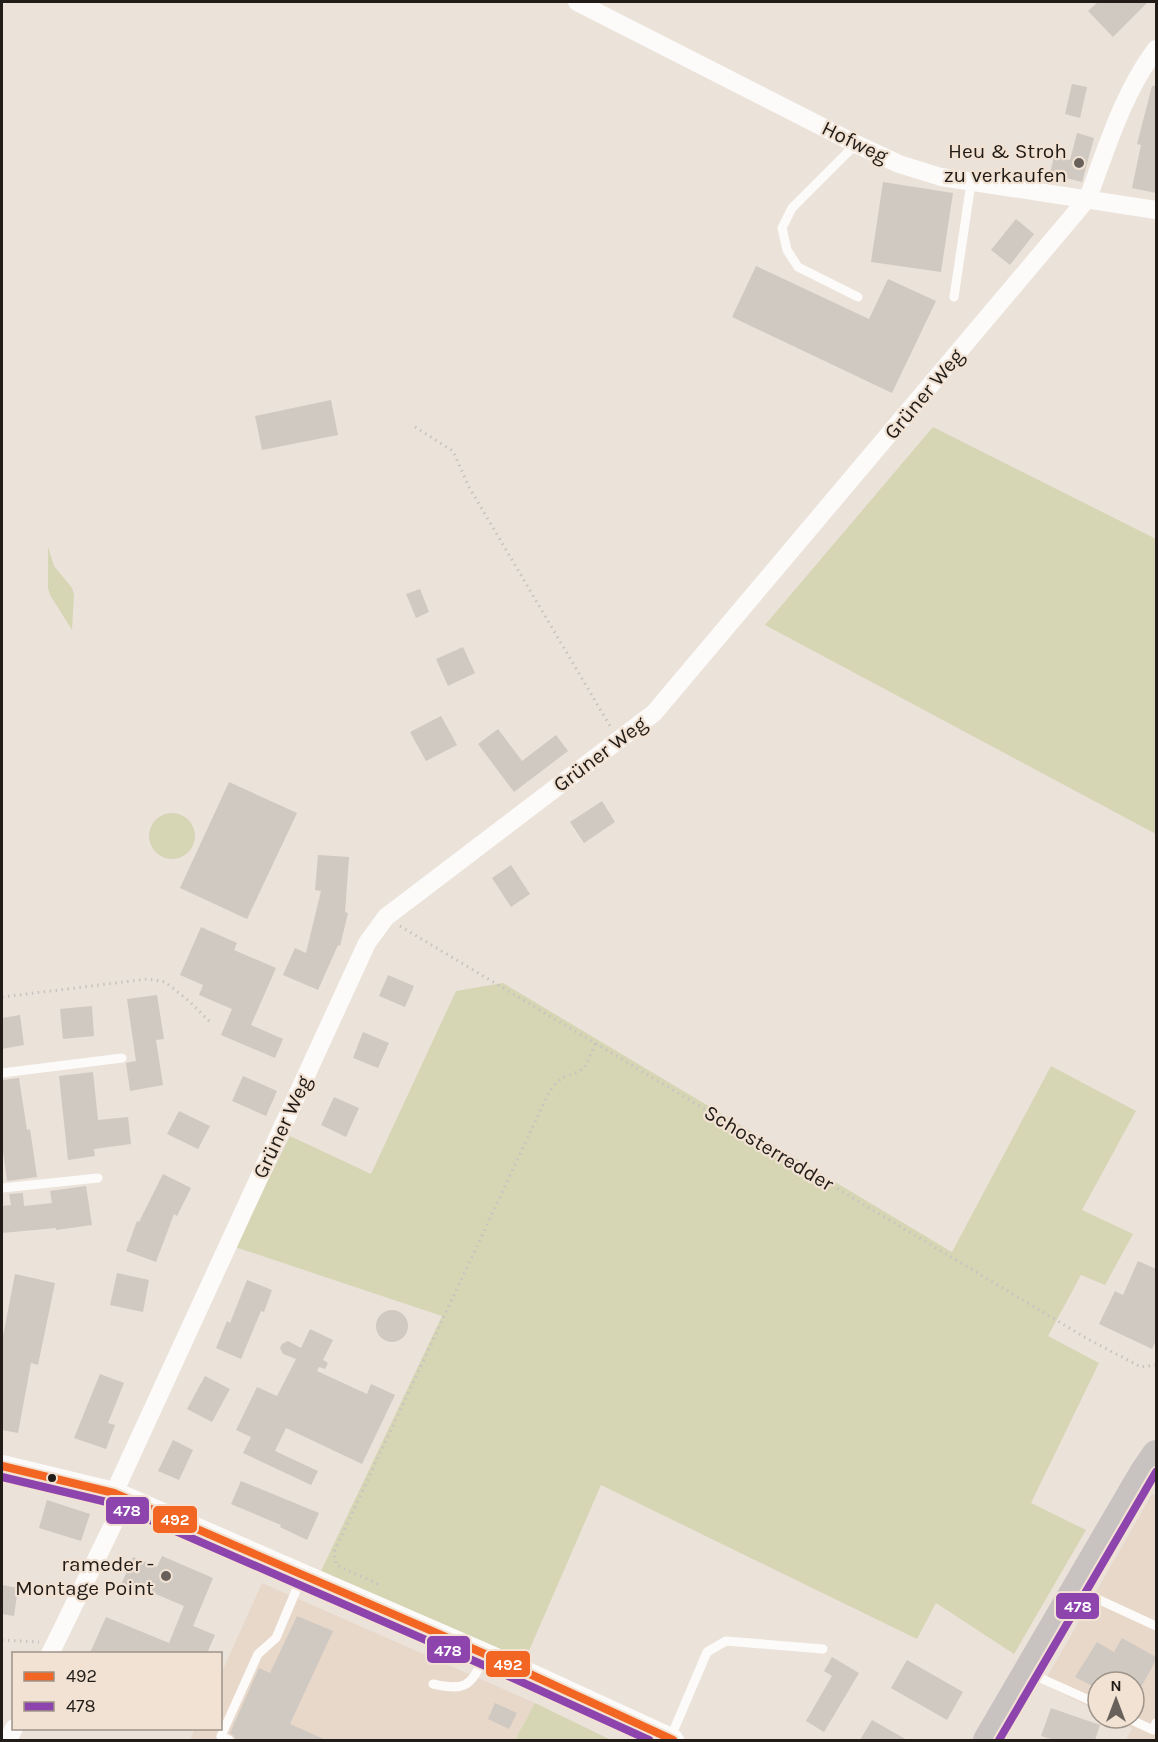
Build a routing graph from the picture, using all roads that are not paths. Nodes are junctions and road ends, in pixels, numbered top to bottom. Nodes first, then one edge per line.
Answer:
1 (578, 2) edge
2 (1156, 49) edge
3 (856, 144) junction
4 (971, 183) junction
5 (1088, 198) junction
6 (1156, 210) edge
7 (858, 297) dead end
8 (954, 297) dead end
9 (122, 1058) dead end
10 (2, 1073) edge
11 (98, 1178) dead end
12 (2, 1188) edge
13 (2, 1466) edge
14 (1152, 1468) edge
15 (120, 1495) junction
16 (303, 1574) junction
17 (1076, 1589) junction
18 (1156, 1626) edge
19 (53, 1648) edge
20 (823, 1649) dead end
21 (486, 1654) junction
22 (1028, 1672) junction
23 (433, 1684) dead end
24 (1086, 1699) edge
25 (1156, 1723) edge
26 (1146, 1727) edge
27 (229, 1740) edge
28 (672, 1740) edge
29 (987, 1740) edge

1 - 3 street, Hofweg
2 - 5 street, Grüner Weg
3 - 4 street, Hofweg
3 - 7 lane
4 - 5 street, Hofweg
4 - 8 lane
5 - 6 street, Hofweg
5 - 15 street, Grüner Weg
9 - 10 lane
11 - 12 lane
13 - 15 street
14 - 17 main road
15 - 16 street
15 - 19 street, Grüner Weg
16 - 21 street
16 - 27 lane
17 - 18 lane
17 - 22 main road
20 - 28 lane
21 - 23 lane
21 - 28 street
22 - 24 lane
22 - 29 main road
25 - 26 lane

